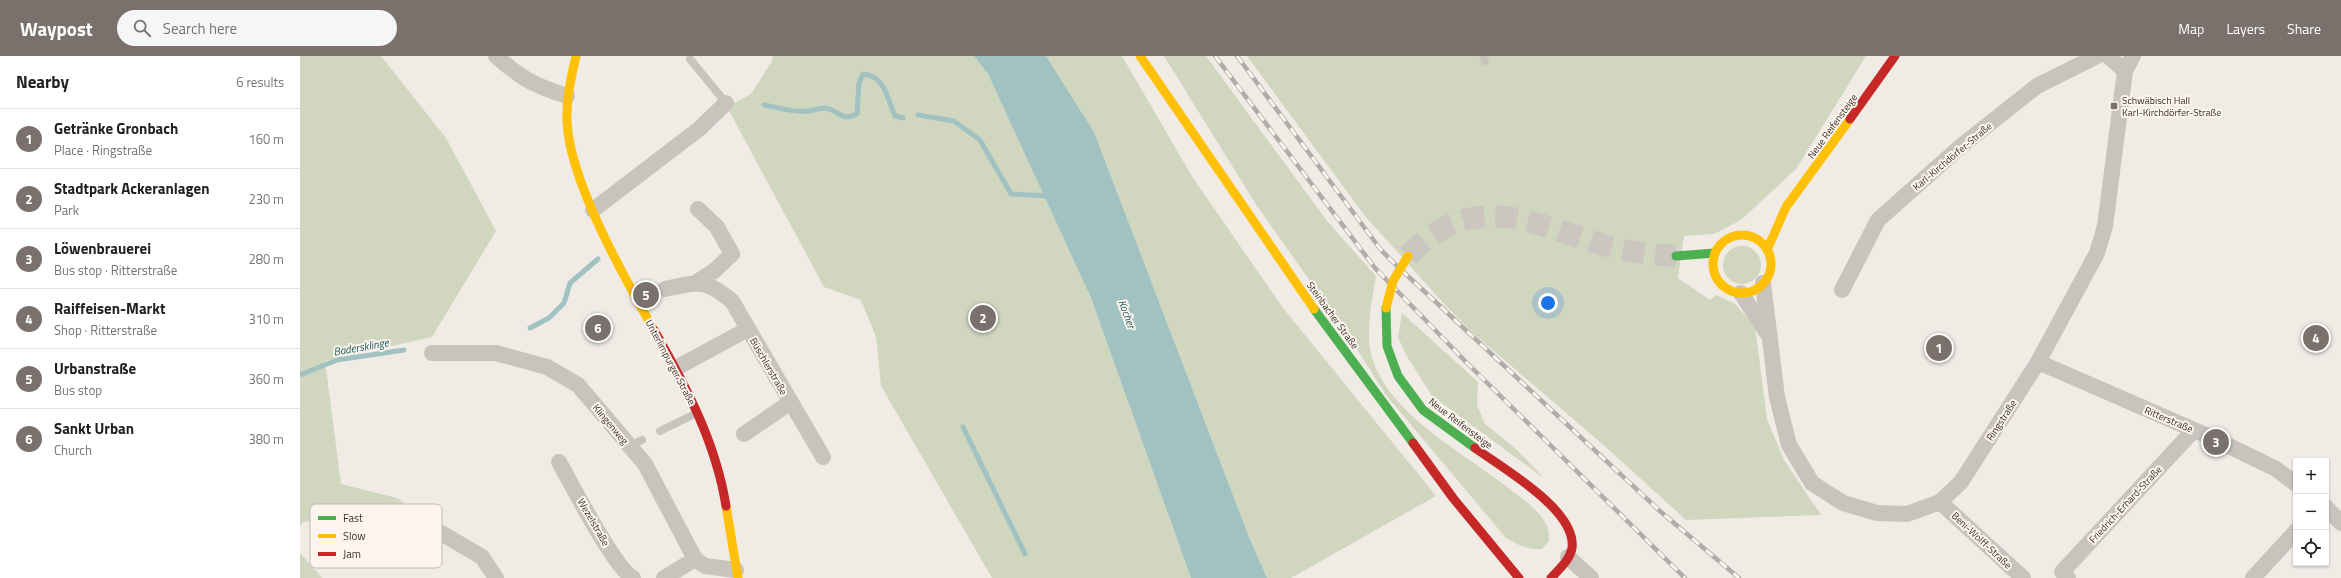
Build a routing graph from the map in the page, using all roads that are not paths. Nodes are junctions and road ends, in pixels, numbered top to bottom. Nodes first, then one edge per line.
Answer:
1 (496, 56) edge
2 (576, 56) edge
3 (1140, 56) edge
4 (1895, 56) edge
5 (2097, 56) edge
6 (2108, 56) edge
7 (2134, 56) edge
8 (690, 59) dead end
9 (2125, 71) junction
10 (567, 96) junction
11 (726, 103) joint
12 (1786, 207) junction
13 (698, 209) dead end
14 (593, 210) junction
15 (1768, 222) dead end
16 (1767, 250) junction
17 (1715, 253) junction
18 (1408, 256) tunnel mouth
19 (1676, 256) tunnel mouth
20 (1686, 256) junction
21 (1713, 267) junction
22 (698, 282) junction
23 (1763, 284) junction
24 (665, 289) dead end
25 (1842, 290) dead end
26 (1741, 293) junction
27 (748, 329) junction
28 (1770, 338) junction
29 (432, 353) dead end
30 (2038, 362) junction
31 (676, 368) junction
32 (791, 402) junction
33 (698, 412) junction
34 (2194, 430) junction
35 (660, 431) dead end
36 (744, 434) dead end
37 (822, 457) dead end
38 (559, 462) dead end
39 (2293, 482) edge
40 (1940, 502) junction
41 (2329, 510) edge
42 (2341, 523) edge
43 (442, 534) edge
44 (2293, 534) edge
45 (1568, 556) junction
46 (695, 559) junction
47 (737, 574) edge
48 (496, 578) edge
49 (633, 578) edge
50 (664, 578) edge
51 (1519, 578) edge
52 (1551, 578) edge
53 (1591, 578) edge
54 (2023, 578) edge
55 (2068, 578) edge
56 (2253, 578) edge

1 - 10 street
2 - 10 main road, Unterlimpurger Straße
3 - 51 main road, Steinbacher Straße
4 - 12 main road, Neue Reifensteige
5 - 25 street, Karl-Kirchdörfer-Straße
6 - 9 street
7 - 9 street, Ringstraße
8 - 11 lane
9 - 30 street, Ringstraße
10 - 14 main road, Unterlimpurger Straße
11 - 14 street
12 - 15 main road, Neue Reifensteige
12 - 16 main road, Neue Reifensteige
13 - 22 street
14 - 31 main road, Unterlimpurger Straße
16 - 17 main road
16 - 23 main road
17 - 20 main road
17 - 21 main road
18 - 45 main road, Neue Reifensteige, bridge
19 - 20 main road
20 - 21 main road
21 - 26 main road
22 - 24 street
22 - 27 street, Büschlerstraße
23 - 26 main road
23 - 28 street, Ringstraße
26 - 28 street, Ringstraße
27 - 31 street, Büschlerstraße
27 - 32 street, Büschlerstraße
28 - 40 street, Ringstraße
29 - 46 street, Klingenweg
30 - 34 street, Ritterstraße
30 - 40 street, Ringstraße
31 - 33 main road, Unterlimpurger Straße
32 - 36 street, Büschlerstraße
32 - 37 street, Büschlerstraße
33 - 35 lane
33 - 47 main road, Unterlimpurger Straße
34 - 39 street, Ritterstraße
34 - 55 street, Friedrich-Erhard-Straße
38 - 49 street, Wezelstraße
40 - 54 street, Beni-Wolff-Straße
41 - 42 street
43 - 48 street
44 - 56 street
45 - 52 main road
45 - 53 street
46 - 47 street
46 - 50 street

